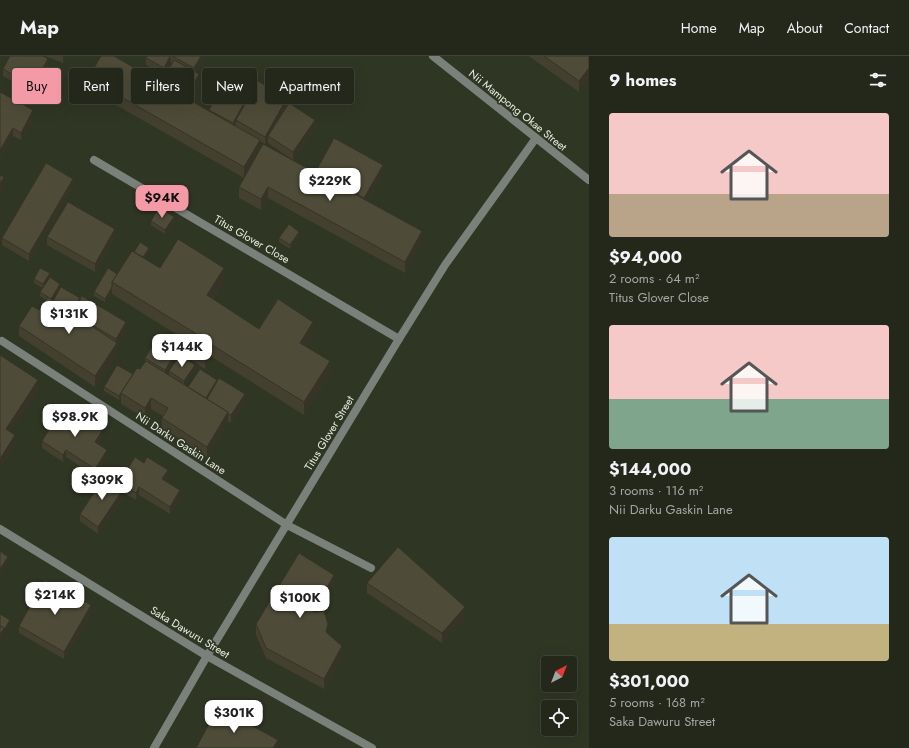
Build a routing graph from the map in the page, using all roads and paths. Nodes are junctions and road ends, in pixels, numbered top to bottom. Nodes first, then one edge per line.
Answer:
1 (433, 56) edge
2 (536, 138) junction
3 (94, 160) dead end
4 (589, 180) edge
5 (399, 339) junction
6 (2, 341) dead end
7 (287, 525) junction
8 (0, 529) edge
9 (371, 568) dead end
10 (207, 656) junction
11 (154, 748) edge
12 (372, 748) edge

1 - 2 street, Nii Mampong Okae Street
2 - 4 street, Nii Mampong Okae Street
2 - 5 street, Titus Glover Street
3 - 5 street, Titus Glover Close
5 - 7 street, Titus Glover Street
6 - 7 street, Nii Darku Gaskin Lane
7 - 9 street, Nii Darku Gaskin Lane
7 - 10 street, Titus Glover Street
8 - 10 street, Saka Dawuru Street
10 - 11 street, Titus Glover Street
10 - 12 street, Saka Dawuru Street

